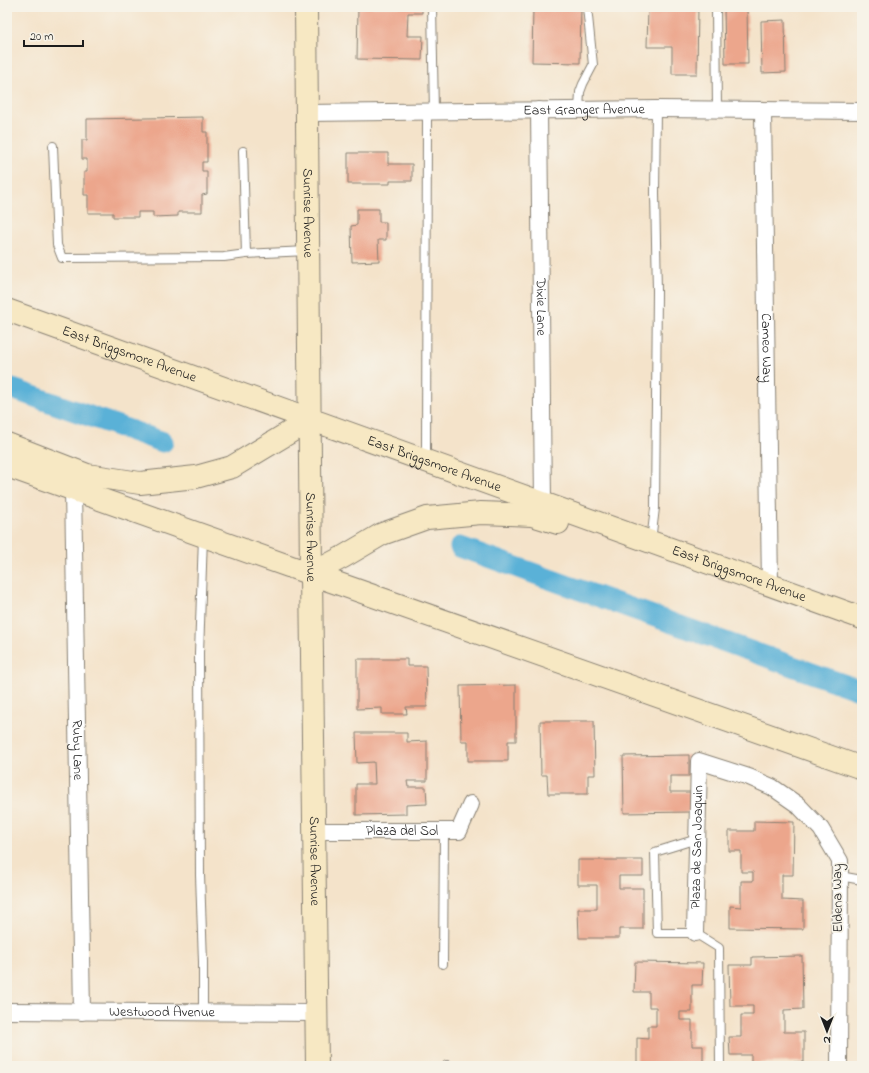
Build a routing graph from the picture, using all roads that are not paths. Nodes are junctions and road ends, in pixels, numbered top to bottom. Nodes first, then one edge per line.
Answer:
1 (306, 7) edge
2 (432, 7) edge
3 (588, 7) edge
4 (716, 7) edge
5 (656, 109) junction
6 (539, 110) junction
7 (579, 110) junction
8 (717, 110) junction
9 (764, 111) junction
10 (862, 111) edge
11 (430, 112) junction
12 (306, 113) junction
13 (53, 146) dead end
14 (243, 151) dead end
15 (308, 251) junction
16 (246, 254) junction
17 (7, 310) edge
18 (310, 420) junction
19 (7, 444) edge
20 (426, 461) junction
21 (7, 466) edge
22 (73, 489) junction
23 (543, 503) junction
24 (203, 536) junction
25 (650, 542) junction
26 (311, 574) junction
27 (770, 585) junction
28 (862, 618) edge
29 (700, 761) joint
30 (862, 768) edge
31 (471, 804) dead end
32 (314, 831) junction
33 (444, 831) junction
34 (697, 839) junction
35 (840, 876) junction
36 (862, 880) edge
37 (695, 933) junction
38 (443, 964) dead end
39 (7, 1011) edge
40 (82, 1012) junction
41 (203, 1012) junction
42 (317, 1014) junction
43 (318, 1066) edge
44 (720, 1066) edge
45 (839, 1066) edge

1 - 12 main road, Sunrise Avenue
2 - 11 lane
3 - 7 lane
4 - 8 lane
5 - 7 street, East Granger Avenue
5 - 8 street, East Granger Avenue
5 - 25 lane
6 - 7 street, East Granger Avenue
6 - 11 street, East Granger Avenue
6 - 23 street, Dixie Lane
8 - 9 street, East Granger Avenue
9 - 10 street, East Granger Avenue
9 - 27 street, Cameo Way
11 - 12 street, East Granger Avenue
11 - 20 lane
12 - 15 main road, Sunrise Avenue
13 - 16 lane
14 - 16 lane
15 - 16 lane
15 - 18 main road, Sunrise Avenue
17 - 18 main road, East Briggsmore Avenue
18 - 19 main road
18 - 20 main road, East Briggsmore Avenue
18 - 26 main road, Sunrise Avenue
20 - 23 main road, East Briggsmore Avenue
21 - 22 main road
22 - 24 main road
22 - 40 street, Ruby Lane
23 - 25 main road, East Briggsmore Avenue
24 - 26 main road
24 - 41 lane
25 - 26 main road
25 - 27 main road, East Briggsmore Avenue
26 - 30 main road
26 - 32 main road, Sunrise Avenue
27 - 28 main road, East Briggsmore Avenue
29 - 34 street, Plaza de San Joaquin
29 - 35 street, Eldena Way
31 - 33 street, Plaza del Sol
32 - 33 street, Plaza del Sol
32 - 42 main road, Sunrise Avenue
33 - 38 lane
34 - 37 street, Plaza de San Joaquin
34 - 37 lane
35 - 36 lane
35 - 45 street, Eldena Way
37 - 44 lane
39 - 40 street, Westwood Avenue
40 - 41 street, Westwood Avenue
41 - 42 street, Westwood Avenue
42 - 43 main road, Sunrise Avenue

